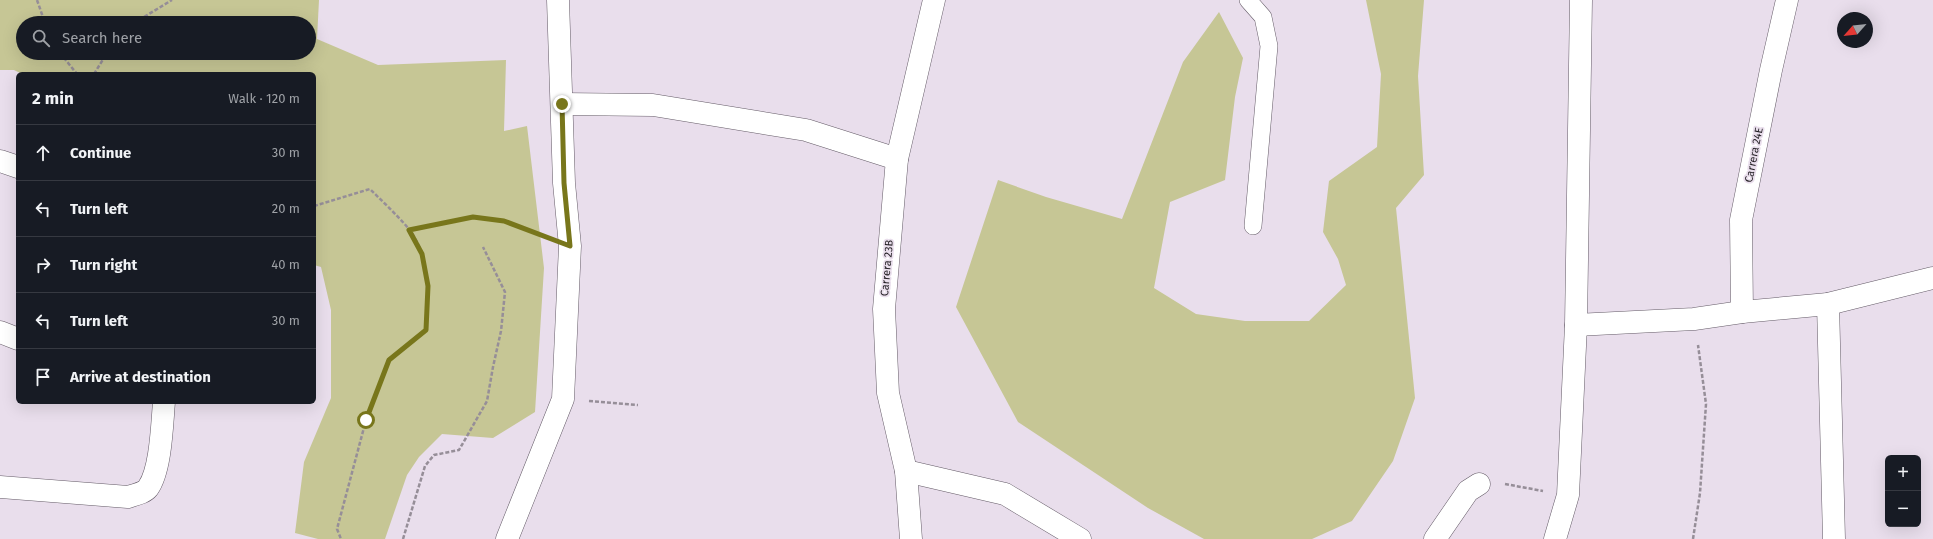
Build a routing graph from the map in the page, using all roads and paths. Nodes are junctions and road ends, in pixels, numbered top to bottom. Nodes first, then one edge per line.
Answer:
1 (37, 0) edge
2 (172, 0) edge
3 (558, 0) edge
4 (934, 0) edge
5 (1248, 0) edge
6 (1581, 0) edge
7 (1787, 0) edge
8 (42, 16) edge
9 (146, 16) edge
10 (65, 60) edge
11 (103, 60) edge
12 (74, 72) edge
13 (95, 72) edge
14 (562, 104) junction
15 (897, 159) junction
16 (0, 161) edge
17 (16, 166) edge
18 (316, 205) edge
19 (1253, 226) dead end
20 (409, 230) junction
21 (570, 246) junction
22 (483, 247) dead end
23 (1933, 278) edge
24 (1828, 304) junction
25 (1742, 312) junction
26 (1694, 319) junction
27 (1576, 325) junction
28 (0, 332) edge
29 (16, 338) edge
30 (563, 399) junction
31 (164, 404) edge
32 (638, 405) dead end
33 (906, 471) junction
34 (1479, 484) joint
35 (0, 487) edge
36 (1568, 495) junction
37 (1557, 533) edge
38 (341, 539) edge
39 (403, 539) edge
40 (506, 539) edge
41 (911, 539) edge
42 (1080, 539) edge
43 (1436, 539) edge
44 (1693, 539) edge
45 (1834, 539) edge

1 - 8 path
2 - 9 path
3 - 14 street
4 - 15 street, Carrera 23B
5 - 19 lane
6 - 27 street
7 - 25 street, Carrera 24E
10 - 12 path
11 - 13 path
14 - 15 street
14 - 21 street
15 - 33 street, Carrera 23B
16 - 17 street
18 - 20 path
20 - 21 path
20 - 38 path
21 - 30 street
22 - 39 path
23 - 24 street
24 - 25 street
24 - 45 street
25 - 26 street
26 - 27 street
26 - 44 path
27 - 36 street
28 - 29 street
30 - 32 path
30 - 40 street
31 - 35 street
33 - 41 street, Carrera 23B
33 - 42 street
34 - 36 path
34 - 43 street
36 - 37 street

